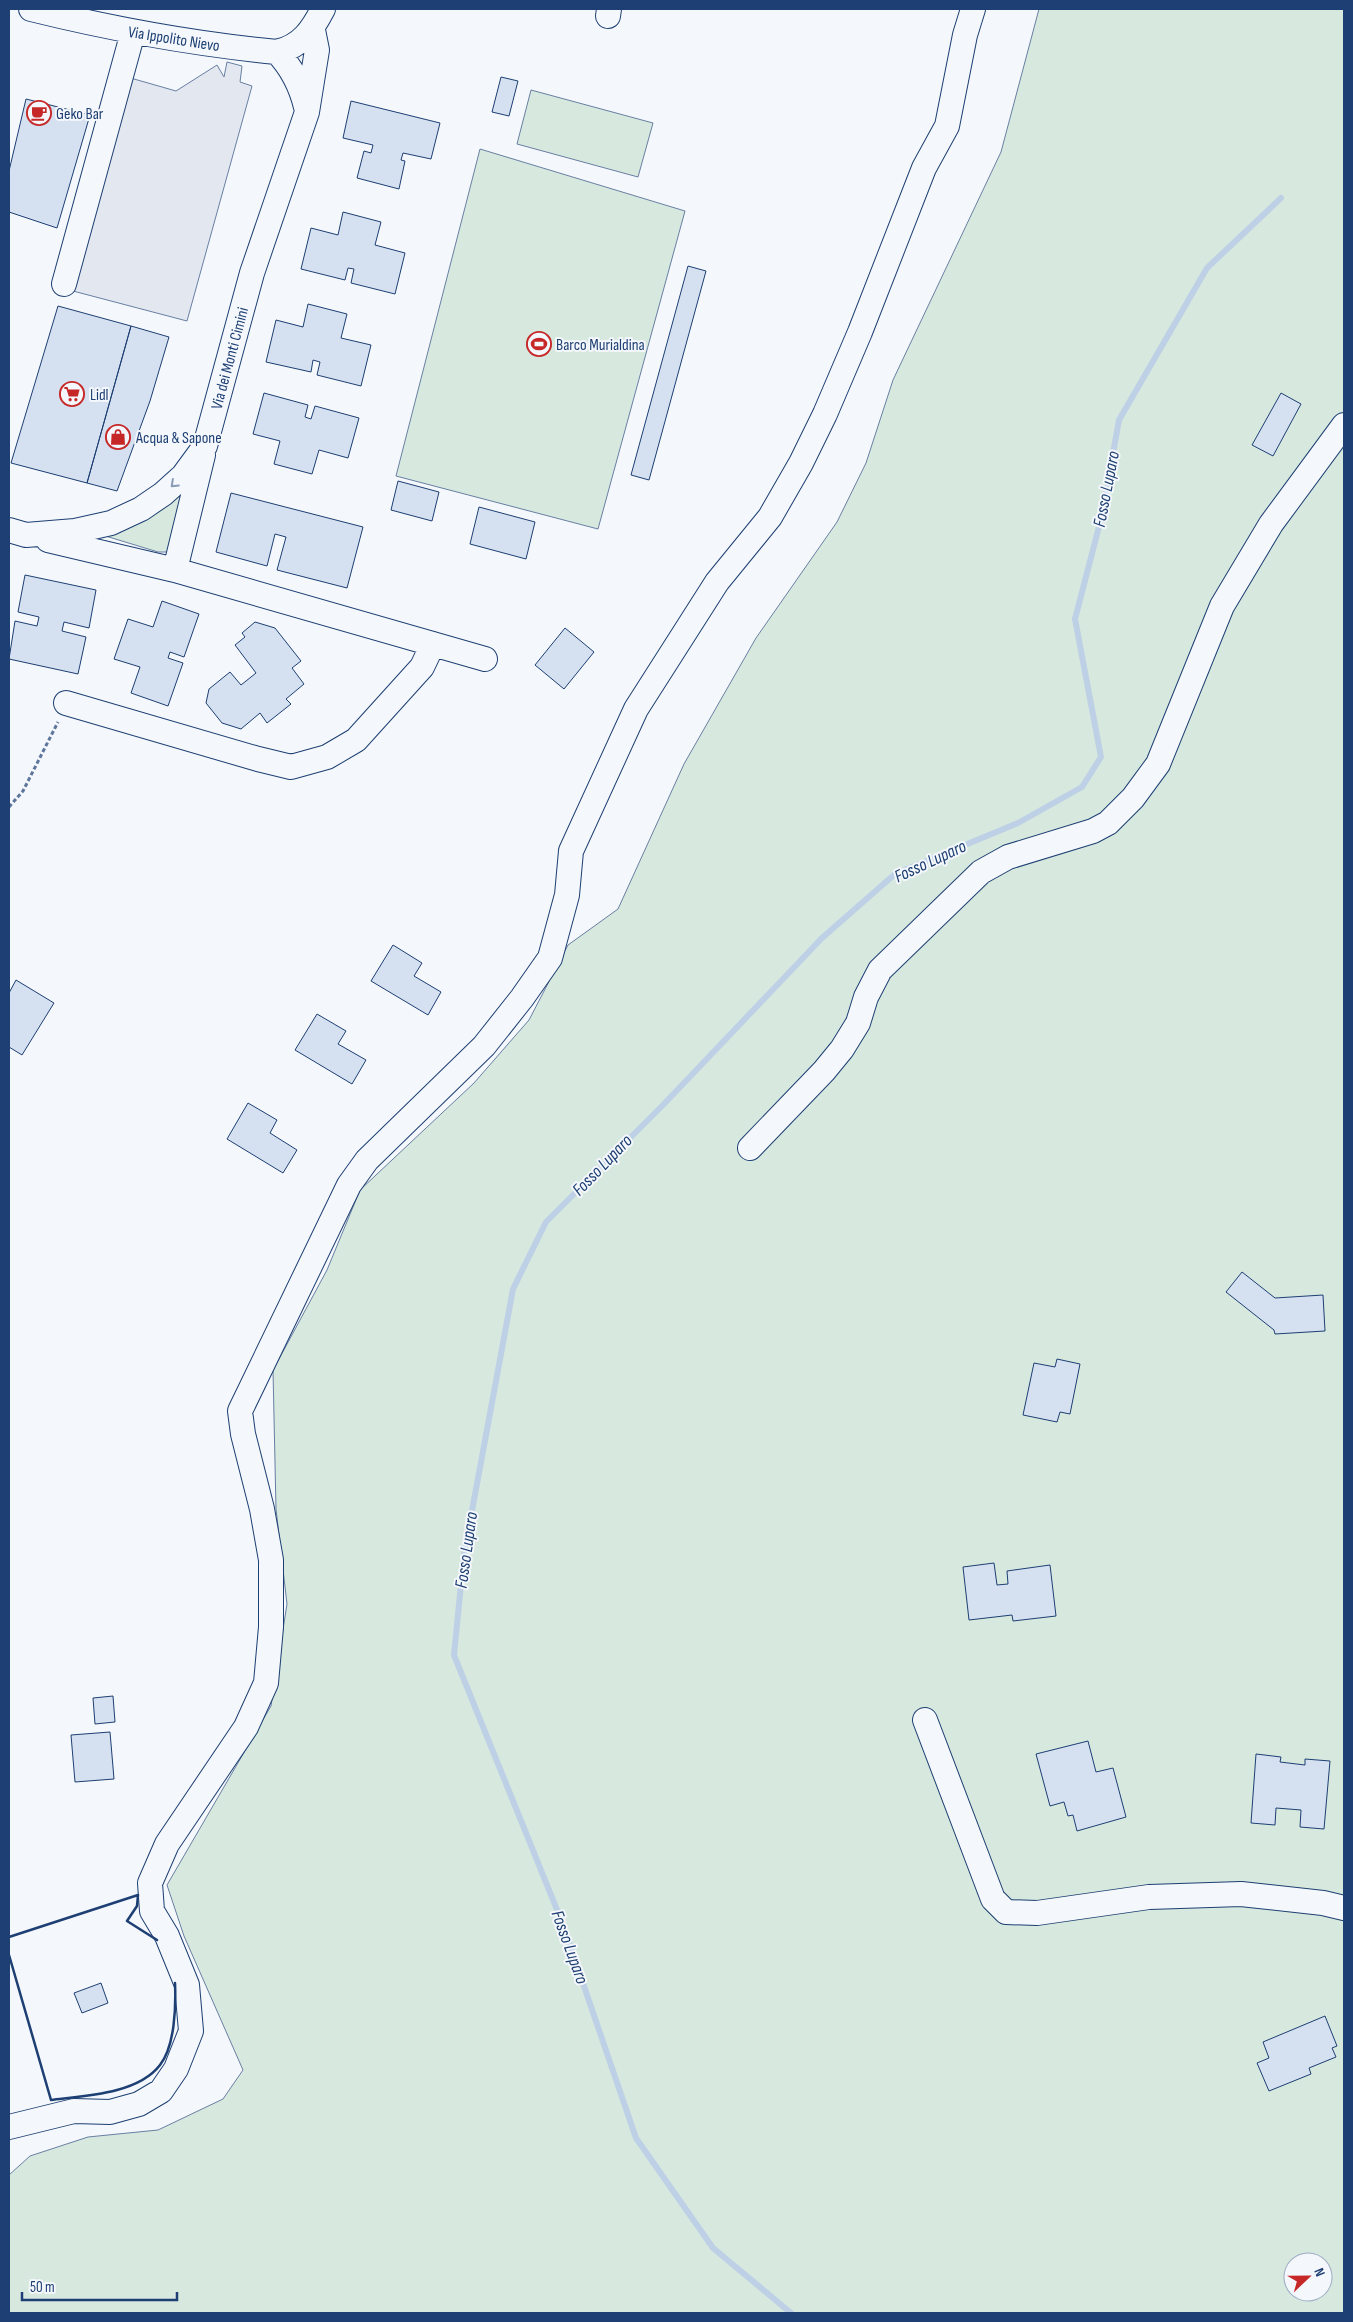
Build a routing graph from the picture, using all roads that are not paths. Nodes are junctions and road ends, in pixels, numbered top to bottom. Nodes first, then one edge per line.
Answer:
1 (31, 9) edge
2 (323, 9) edge
3 (973, 9) edge
4 (312, 30) junction
5 (133, 32) junction
6 (277, 52) junction
7 (307, 112) junction
8 (64, 284) dead end
9 (1344, 425) edge
10 (205, 446) junction
11 (18, 532) edge
12 (175, 570) junction
13 (433, 644) junction
14 (485, 659) dead end
15 (66, 703) road end
16 (750, 1148) dead end
17 (925, 1720) dead end
18 (1344, 1908) edge
19 (9, 2127) edge

1 - 5 street, Via Ippolito Nievo
2 - 4 street
3 - 19 street
4 - 6 street, Via Ippolito Nievo
4 - 7 street, Via dei Monti Cimini
5 - 6 street, Via Ippolito Nievo
5 - 8 street
6 - 7 street
7 - 10 street, Via dei Monti Cimini
9 - 16 street
10 -> 11 street, Via dei Monti Cimini
10 - 12 street
11 - 12 street
12 - 13 street
13 - 14 street
13 - 15 street
17 - 18 street

